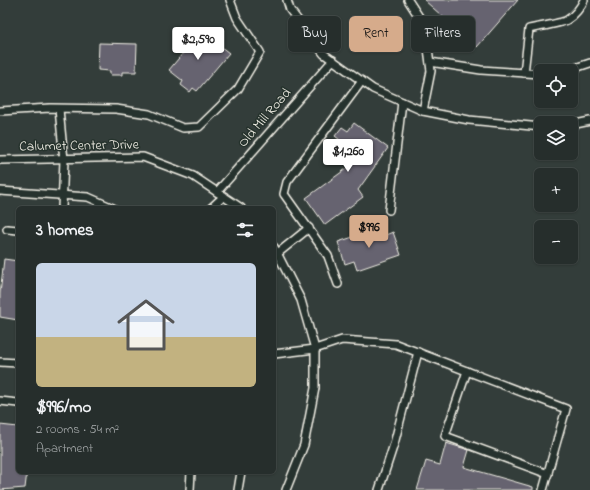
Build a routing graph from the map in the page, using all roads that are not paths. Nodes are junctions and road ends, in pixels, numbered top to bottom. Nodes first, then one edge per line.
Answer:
1 (230, 0) edge
2 (287, 0) edge
3 (408, 0) edge
4 (584, 0) edge
5 (332, 60) junction
6 (430, 62) junction
7 (590, 63) edge
8 (578, 67) edge
9 (524, 74) junction
10 (534, 74) edge
11 (362, 81) junction
12 (402, 102) junction
13 (59, 108) junction
14 (0, 111) edge
15 (423, 111) junction
16 (590, 121) edge
17 (578, 124) edge
18 (534, 126) edge
19 (0, 160) edge
20 (64, 160) junction
21 (0, 191) edge
22 (220, 194) junction
23 (64, 195) junction
24 (62, 206) edge
25 (108, 206) edge
26 (212, 206) edge
27 (237, 206) edge
28 (389, 210) dead end
29 (309, 228) junction
30 (7, 229) dead end
31 (16, 230) edge
32 (276, 250) edge
33 (338, 284) dead end
34 (315, 349) junction
35 (418, 352) junction
36 (276, 354) edge
37 (0, 362) edge
38 (16, 363) edge
39 (467, 371) junction
40 (0, 401) edge
41 (16, 403) edge
42 (191, 474) edge
43 (241, 474) edge
44 (548, 474) junction
45 (190, 490) edge
46 (238, 490) edge
47 (286, 490) edge
48 (379, 490) edge
49 (543, 490) edge

1 - 13 lane
2 - 5 lane
3 - 6 lane
4 - 9 lane
5 - 11 lane
5 - 22 lane, Old Mill Road
6 - 9 lane
6 - 15 lane
7 - 8 lane
9 - 10 lane
11 - 12 lane
11 - 29 lane
12 - 15 lane
12 - 28 lane
13 - 14 lane
13 - 20 lane
15 - 18 lane
16 - 17 lane
19 - 20 lane, Calumet Center Drive
20 - 22 lane, Calumet Center Drive
20 - 23 lane
21 - 23 lane
22 - 26 lane, Old Mill Road
22 - 27 lane, Calumet Center Drive
23 - 24 lane
23 - 25 lane
29 - 32 lane
29 - 33 lane
30 - 31 lane
32 - 34 lane
34 - 35 lane
34 - 36 lane
34 - 47 lane
35 - 39 lane
35 - 48 lane
37 - 38 lane
39 - 44 lane
39 - 44 lane
40 - 41 lane
42 - 45 lane
43 - 46 lane
44 - 49 lane

